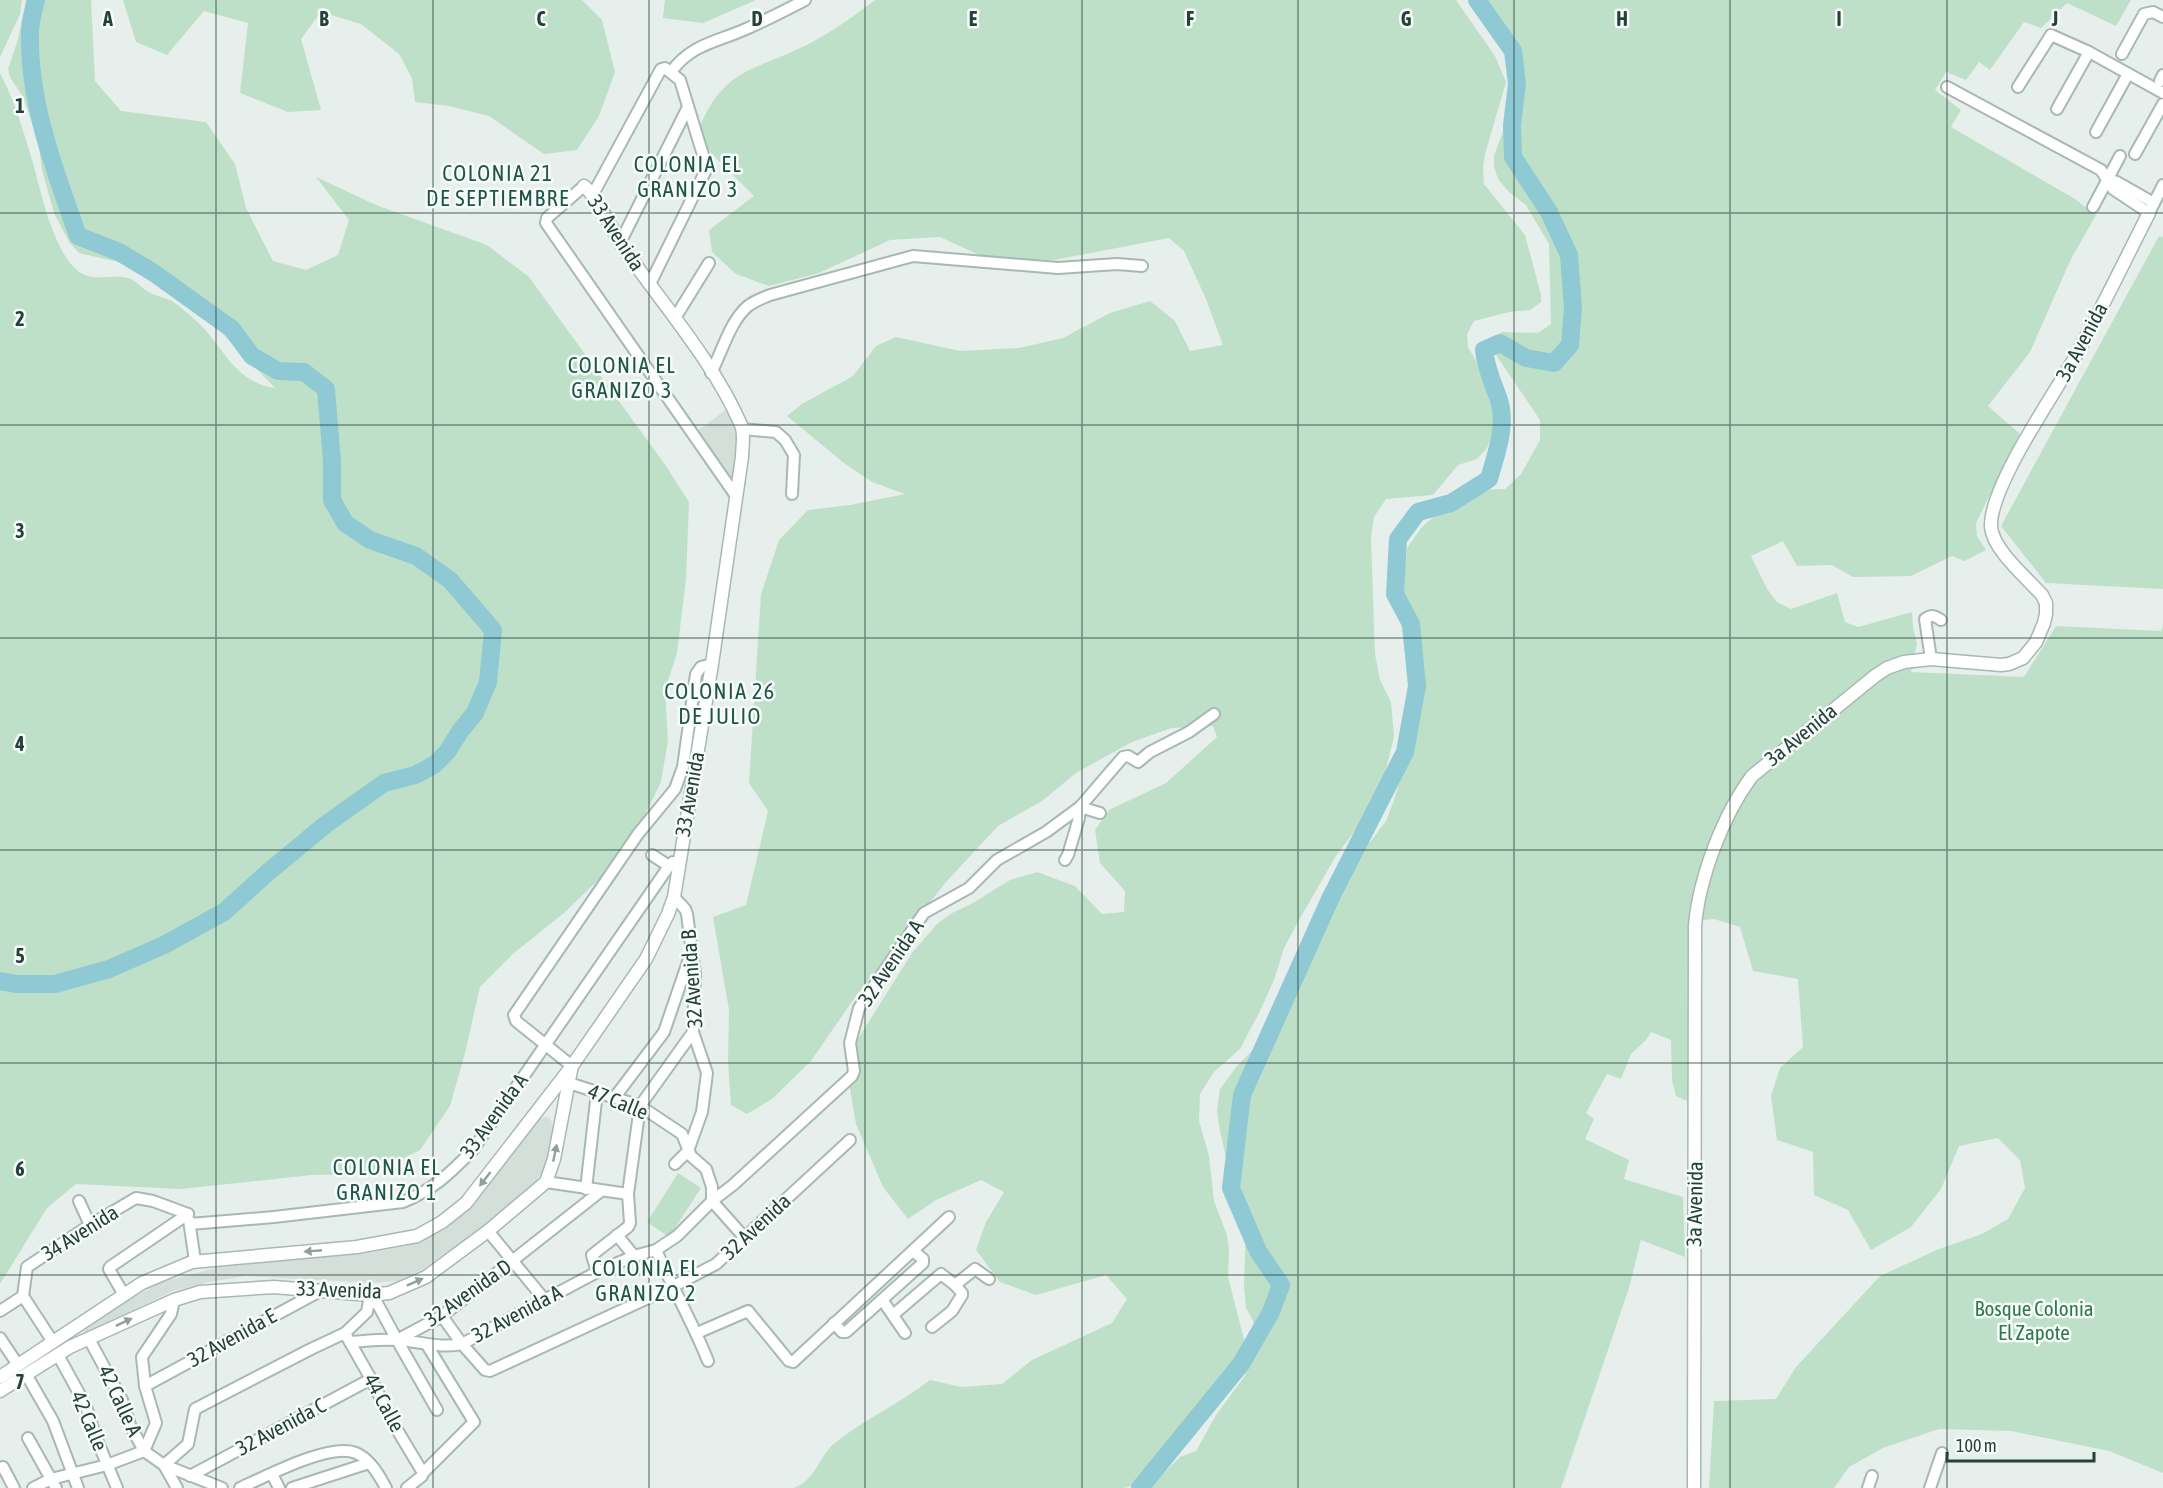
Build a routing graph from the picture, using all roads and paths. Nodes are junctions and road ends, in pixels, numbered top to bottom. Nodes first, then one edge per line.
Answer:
1 (805, 0) edge
2 (2163, 17) edge
3 (2089, 52) junction
4 (2122, 54) dead end
5 (671, 72) junction
6 (2128, 74) junction
7 (1947, 87) dead end
8 (2018, 87) dead end
9 (2163, 93) edge
10 (2163, 104) edge
11 (688, 107) junction
12 (2057, 109) dead end
13 (2096, 132) dead end
14 (2135, 154) dead end
15 (2120, 156) dead end
16 (2108, 180) junction
17 (2163, 185) edge
18 (584, 186) joint
19 (592, 196) junction
20 (2093, 207) dead end
21 (2152, 208) junction
22 (620, 243) junction
23 (709, 263) dead end
24 (1142, 266) dead end
25 (650, 284) junction
26 (675, 318) junction
27 (711, 373) junction
28 (742, 429) junction
29 (792, 494) dead end
30 (736, 496) junction
31 (1941, 620) dead end
32 (1931, 659) junction
33 (712, 664) junction
34 (1214, 714) dead end
35 (1141, 759) junction
36 (1150, 768) dead end
37 (1080, 807) junction
38 (1100, 813) dead end
39 (680, 854) junction
40 (652, 855) dead end
41 (1065, 860) dead end
42 (669, 866) junction
43 (674, 897) junction
44 (693, 949) junction
45 (693, 1032) junction
46 (545, 1043) junction
47 (572, 1066) junction
48 (569, 1083) junction
49 (553, 1092) junction
50 (597, 1092) junction
51 (615, 1097) junction
52 (565, 1099) junction
53 (640, 1106) junction
54 (849, 1140) dead end
55 (688, 1151) junction
56 (675, 1164) dead end
57 (546, 1182) junction
58 (586, 1189) junction
59 (601, 1191) junction
60 (628, 1194) junction
61 (78, 1201) dead end
62 (712, 1201) junction
63 (949, 1217) dead end
64 (189, 1219) junction
65 (90, 1226) junction
66 (488, 1231) junction
67 (617, 1235) junction
68 (744, 1237) junction
69 (656, 1250) junction
70 (913, 1251) junction
71 (634, 1256) junction
72 (195, 1261) junction
73 (512, 1262) junction
74 (597, 1272) junction
75 (989, 1278) dead end
76 (955, 1285) junction
77 (672, 1287) junction
78 (320, 1291) junction
79 (124, 1295) junction
80 (23, 1296) junction
81 (370, 1299) junction
82 (544, 1299) junction
83 (174, 1300) junction
84 (883, 1301) junction
85 (0, 1311) edge
86 (893, 1315) junction
87 (442, 1316) junction
88 (834, 1323) junction
89 (932, 1328) dead end
90 (697, 1333) junction
91 (905, 1333) dead end
92 (0, 1338) edge
93 (347, 1338) junction
94 (89, 1339) junction
95 (397, 1340) junction
96 (53, 1342) junction
97 (462, 1344) junction
98 (427, 1345) junction
99 (58, 1355) junction
100 (708, 1360) dead end
101 (22, 1370) junction
102 (0, 1377) edge
103 (371, 1379) junction
104 (145, 1386) junction
105 (0, 1391) edge
106 (437, 1410) dead end
107 (28, 1438) dead end
108 (144, 1451) junction
109 (1942, 1453) dead end
110 (369, 1463) junction
111 (107, 1465) junction
112 (164, 1465) junction
113 (3, 1467) dead end
114 (73, 1473) junction
115 (423, 1473) junction
116 (272, 1474) junction
117 (190, 1476) junction
118 (1872, 1476) dead end
119 (53, 1484) edge
120 (14, 1488) edge
121 (33, 1488) edge
122 (78, 1488) edge
123 (117, 1488) edge
124 (177, 1488) edge
125 (222, 1488) edge
126 (240, 1488) edge
127 (279, 1488) edge
128 (292, 1488) edge
129 (386, 1488) edge
130 (407, 1488) edge
131 (1695, 1488) edge
132 (1868, 1488) edge
133 (1930, 1488) edge

1 - 5 street
2 - 4 street
3 - 6 street
3 - 8 street
3 - 12 street
5 - 11 street
5 - 19 street
6 - 9 street
6 - 13 street
7 - 16 street
10 - 14 street
11 - 22 street
11 - 25 street
15 - 16 street
16 - 20 street
16 - 21 street
17 - 21 street, 3a Avenida
18 - 19 street, 33 Avenida
18 - 30 street, 33 Avenida
19 - 22 street, 33 Avenida
21 - 32 street, 3a Avenida
22 - 25 street, 33 Avenida
23 - 26 street
24 - 27 street
25 - 26 street, 33 Avenida
26 - 27 street, 33 Avenida
27 - 28 street, 33 Avenida
28 - 29 street
28 - 30 street, 33 Avenida
30 - 33 street, 33 Avenida
31 - 32 street
32 - 131 street, 3a Avenida
33 - 39 street, 33 Avenida
33 - 46 street
34 - 35 street, 32 Avenida A
35 - 36 street
35 - 37 street, 32 Avenida A
37 - 38 street
37 - 41 street
37 - 62 street, 32 Avenida A
39 - 42 street, 33 Avenida A
39 - 43 street, 33 Avenida
40 - 42 street
42 - 46 street, 33 Avenida A
43 - 44 street, 32 Avenida B
43 - 47 street, 33 Avenida
44 - 45 street, 32 Avenida B
44 - 51 street
45 - 53 street
45 - 55 street, 32 Avenida B
46 - 47 street
46 - 64 street, 33 Avenida A
47 - 48 street, 33 Avenida
47 - 49 street, 33 Avenida
48 - 50 street, 47 Calle
48 - 52 street, 33 Avenida
49 - 52 street
49 -> 72 street, 33 Avenida
50 - 51 street, 47 Calle
50 - 58 street
51 - 53 street, 47 Calle
57 -> 52 street, 33 Avenida
53 - 55 street, 47 Calle
53 - 60 street
54 - 68 street, 32 Avenida
55 - 56 street, 32 Avenida B
55 - 62 street, 47 Calle
57 - 58 street
57 - 66 street, 33 Avenida
58 - 59 street
59 - 60 street
59 - 73 street, 32 Avenida D
60 - 67 street
61 - 65 street
62 - 68 street
62 - 69 street, 32 Avenida A
63 - 70 street
64 - 65 street, 34 Avenida
64 - 72 street
64 - 79 street
65 - 80 street, 34 Avenida
66 - 73 street
81 -> 66 street, 33 Avenida
67 - 71 street
67 - 74 street
68 - 77 street, 32 Avenida
69 - 71 street, 32 Avenida A
69 - 77 street
70 - 84 street
70 - 88 street
71 - 74 street, 32 Avenida A
72 - 79 street, 33 Avenida
73 - 82 street
73 - 87 street, 32 Avenida D
74 - 82 street, 32 Avenida A
75 - 76 street
76 - 86 street
76 - 89 street
77 - 90 street
77 - 97 street, 32 Avenida
78 - 81 street, 33 Avenida
78 - 83 street, 33 Avenida
78 - 104 street, 32 Avenida E
79 - 96 street, 33 Avenida
80 - 85 street
80 - 96 street
81 - 93 street
81 - 95 street
82 - 97 street, 32 Avenida A
94 -> 83 street, 33 Avenida
83 - 104 street
84 - 86 street
84 - 88 street
86 - 91 street
87 - 95 street, 32 Avenida D
87 - 97 street
88 - 90 street
90 - 100 street
92 - 101 street
93 - 95 street
93 - 103 street, 44 Calle
93 - 112 street
94 - 99 street, 33 Avenida
94 - 108 street, 42 Calle A
95 - 98 street
95 - 106 street
96 - 101 street, 33 Avenida
97 - 98 street
98 - 115 street
99 - 101 street, 33 Avenida
99 - 111 street, 42 Calle
101 - 102 street, 33 Avenida
101 - 105 street, 33 Avenida
101 - 114 street
103 - 115 street, 44 Calle
103 - 117 street, 32 Avenida C
104 - 108 street
107 - 119 street
108 - 111 street
108 - 112 street, 42 Calle A
109 - 133 street
110 - 116 street
110 - 128 street
110 - 129 street
111 - 114 street
111 - 123 street, 42 Calle
112 - 117 street, 42 Calle A
112 - 124 street
113 - 120 street
114 - 119 street
114 - 122 street
115 - 130 street
116 - 126 street
116 - 127 street
117 - 125 street, 42 Calle A
118 - 132 street
119 - 121 street

